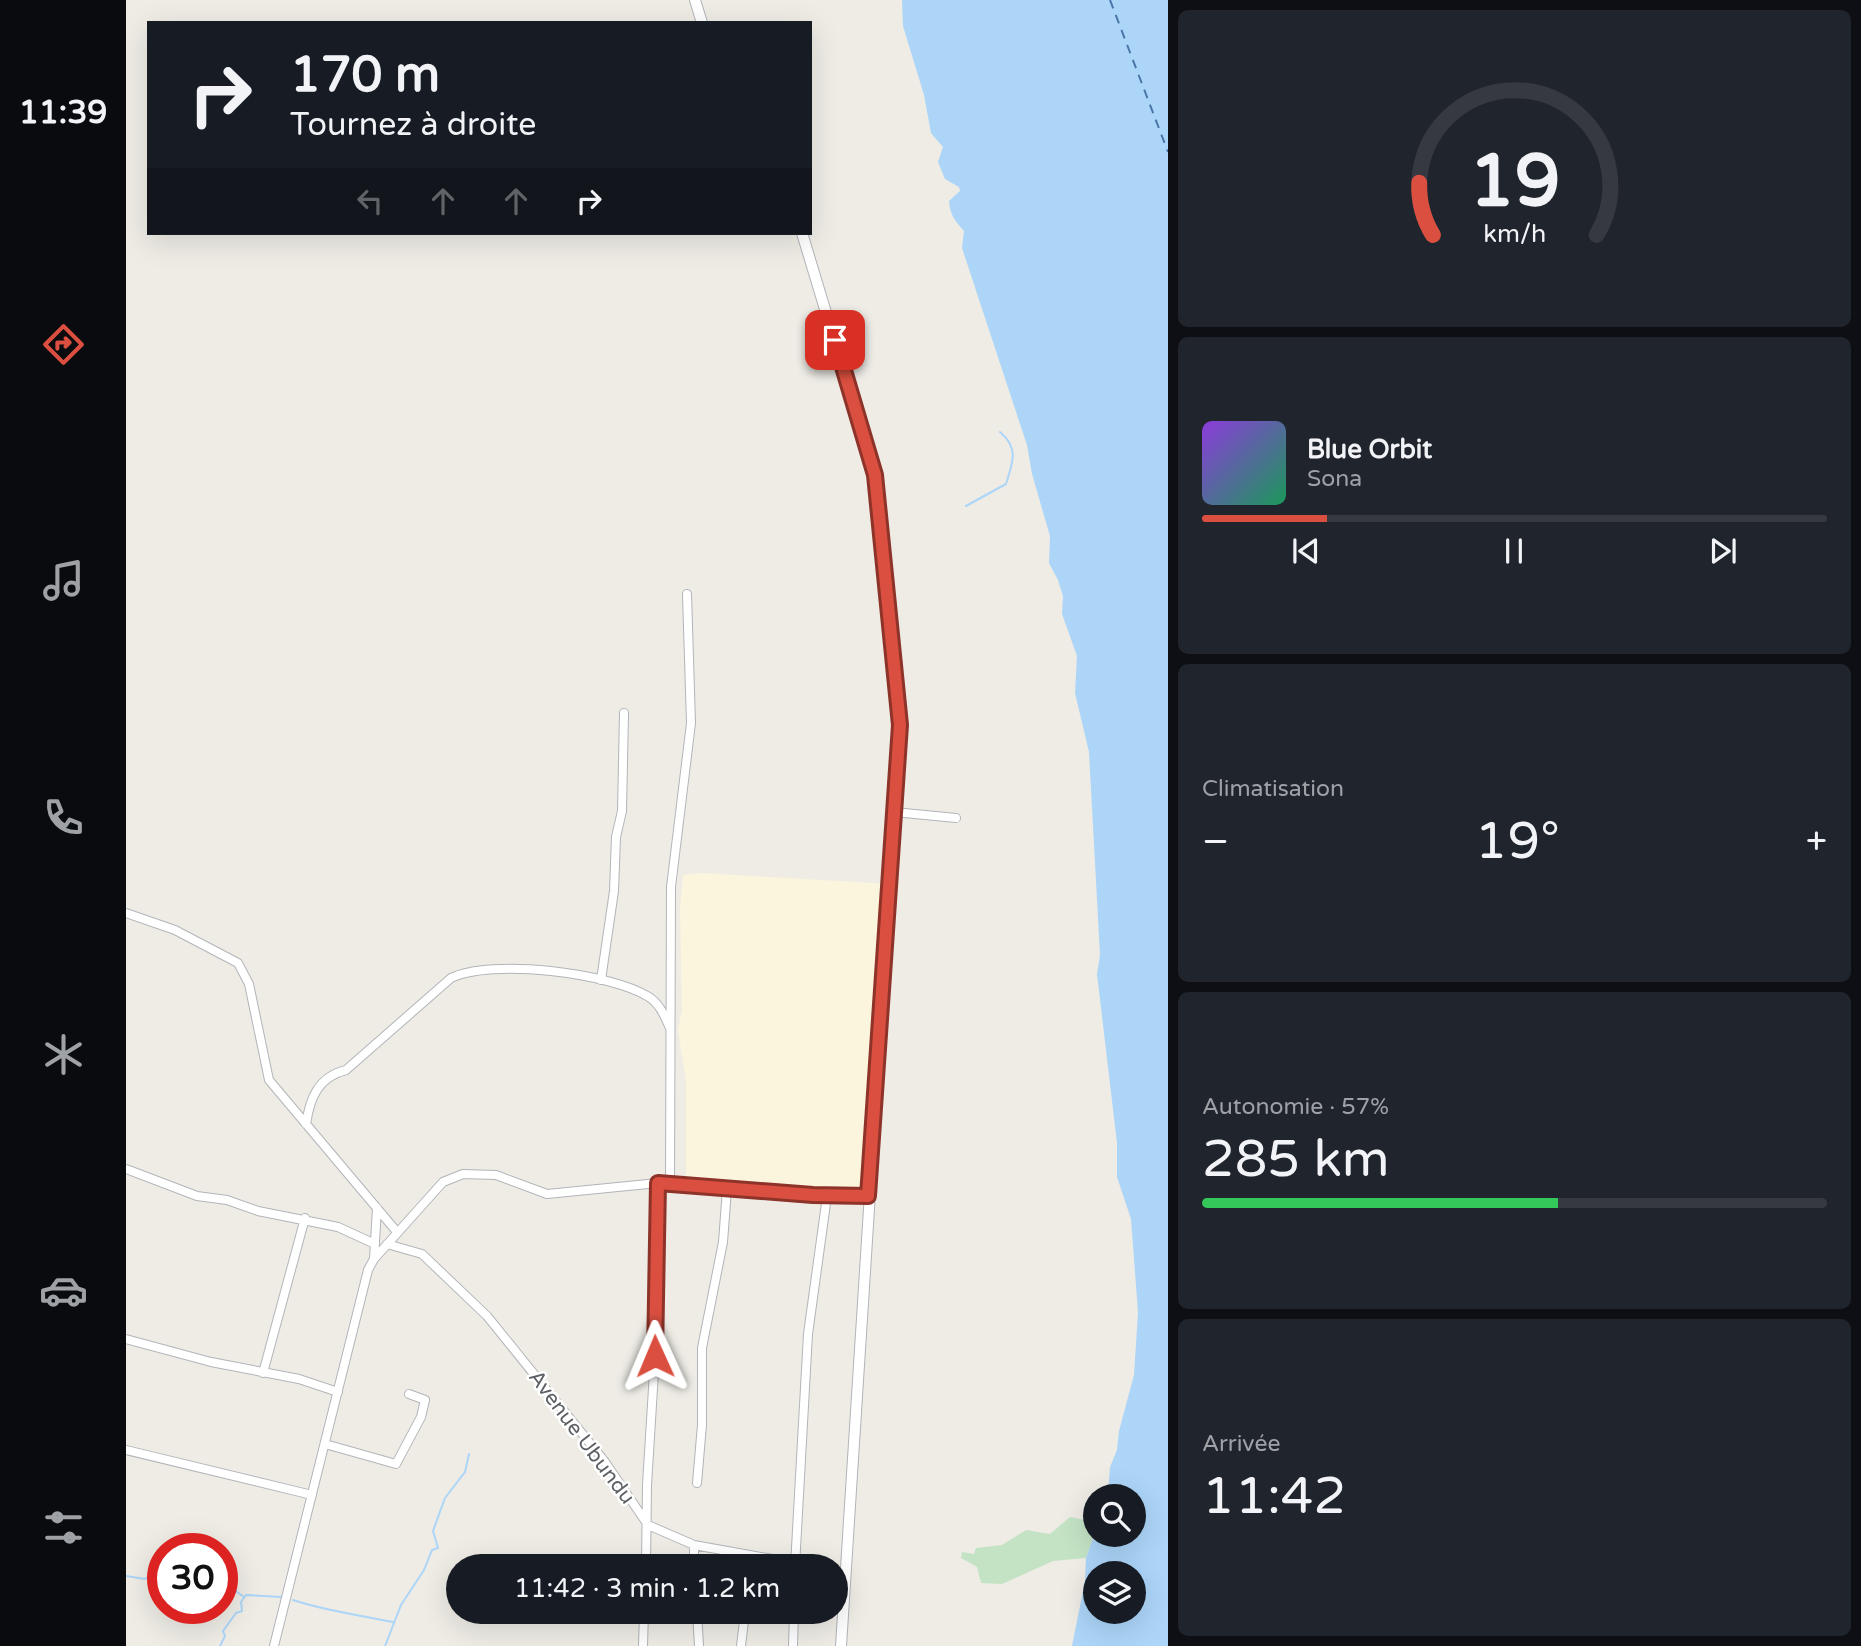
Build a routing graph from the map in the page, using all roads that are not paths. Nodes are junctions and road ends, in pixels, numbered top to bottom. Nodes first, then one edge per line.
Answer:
1 (695, 0) edge
2 (701, 21) edge
3 (803, 235) edge
4 (687, 594) dead end
5 (624, 713) dead end
6 (894, 812) junction
7 (956, 818) dead end
8 (126, 913) edge
9 (601, 980) junction
10 (671, 1030) junction
11 (306, 1124) junction
12 (126, 1169) edge
13 (658, 1183) junction
14 (670, 1184) junction
15 (727, 1189) junction
16 (827, 1196) junction
17 (868, 1196) junction
18 (377, 1208) junction
19 (305, 1218) junction
20 (397, 1232) junction
21 (374, 1244) junction
22 (387, 1244) junction
23 (373, 1259) junction
24 (126, 1339) edge
25 (263, 1373) junction
26 (338, 1392) junction
27 (409, 1394) dead end
28 (325, 1444) junction
29 (126, 1450) edge
30 (696, 1483) dead end
31 (312, 1495) junction
32 (648, 1525) junction
33 (694, 1545) junction
34 (647, 1554) edge
35 (694, 1554) edge
36 (738, 1554) edge
37 (796, 1554) edge
38 (848, 1572) edge
39 (644, 1624) edge
40 (698, 1624) edge
41 (744, 1624) edge
42 (794, 1624) edge
43 (843, 1624) edge
44 (274, 1646) edge
45 (643, 1646) edge
46 (699, 1646) edge
47 (741, 1646) edge
48 (793, 1646) edge
49 (841, 1646) edge

1 - 2 street
3 - 6 street
4 - 10 street
5 - 9 street
6 - 7 street
6 - 17 street
8 - 11 street
9 - 10 street
9 - 11 street
10 - 14 street
11 - 18 street
12 - 19 street
13 - 14 street
13 - 20 street
13 - 32 street
14 - 15 street
15 - 16 street
15 - 30 street
16 - 17 street
16 - 37 street
17 - 38 street
18 - 20 street
18 - 21 street
19 - 21 street
19 - 25 street
20 - 22 street
21 - 23 street
22 - 23 street
22 - 32 street, Avenue Ubundu
23 - 26 street
24 - 25 street
25 - 26 street
26 - 28 street
27 - 28 street
28 - 31 street
29 - 31 street
31 - 44 street
32 - 33 street, Avenue Ubundu
32 - 34 street
33 - 35 street
33 - 36 street, Avenue Ubundu
39 - 45 street
40 - 46 street
41 - 47 street
42 - 48 street
43 - 49 street

